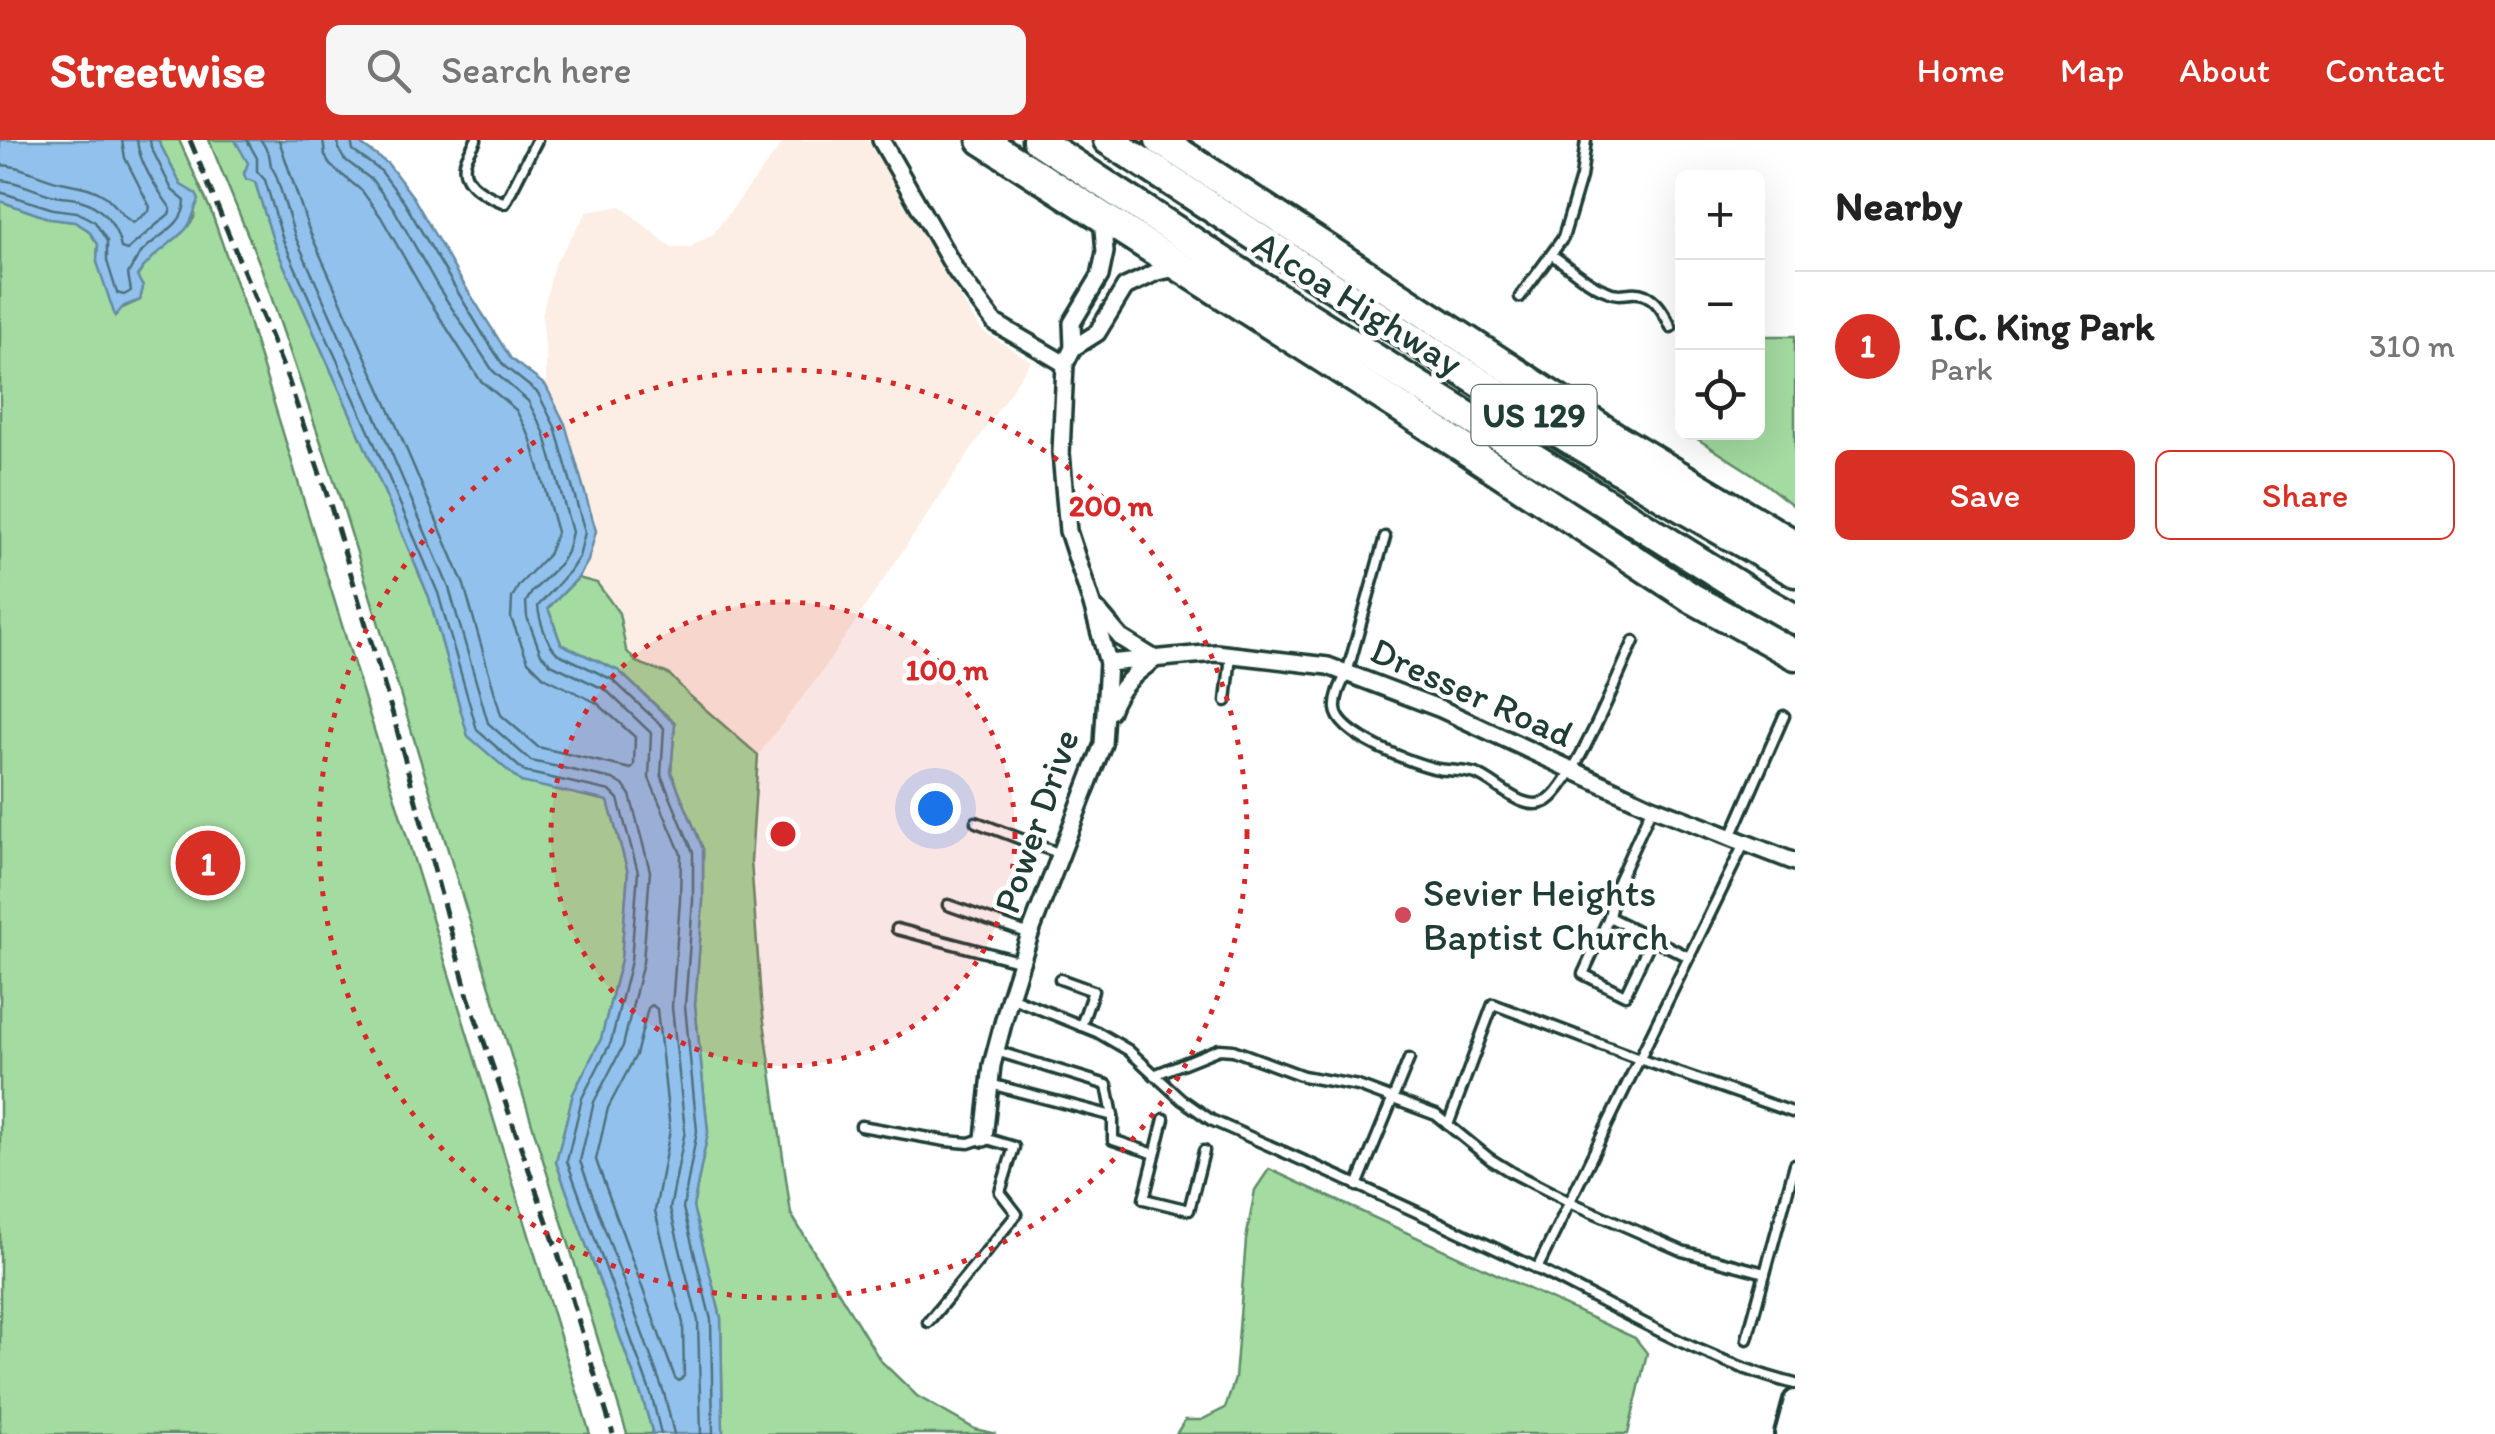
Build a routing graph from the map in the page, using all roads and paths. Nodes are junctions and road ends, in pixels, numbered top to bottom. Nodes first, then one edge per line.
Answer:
1 (476, 140) edge
2 (537, 140) edge
3 (881, 140) edge
4 (982, 140) edge
5 (1037, 140) edge
6 (1108, 140) edge
7 (1160, 140) edge
8 (1586, 140) edge
9 (1102, 217) junction
10 (1552, 255) junction
11 (1182, 267) junction
12 (1520, 297) dead end
13 (1670, 327) dead end
14 (1073, 348) junction
15 (1064, 364) junction
16 (1384, 537) dead end
17 (1795, 546) edge
18 (1795, 572) edge
19 (1092, 604) junction
20 (1795, 619) edge
21 (1634, 642) dead end
22 (1231, 655) junction
23 (1795, 655) edge
24 (1155, 658) junction
25 (1108, 663) junction
26 (1347, 673) junction
27 (1226, 701) dead end
28 (1784, 716) dead end
29 (1104, 730) junction
30 (1572, 771) junction
31 (1652, 807) junction
32 (976, 822) dead end
33 (1738, 840) junction
34 (1061, 854) junction
35 (1795, 862) edge
36 (948, 905) dead end
37 (1609, 917) junction
38 (897, 930) dead end
39 (1030, 934) junction
40 (1652, 938) junction
41 (1689, 957) junction
42 (1022, 962) junction
43 (1060, 979) dead end
44 (1010, 997) junction
45 (1081, 1026) junction
46 (996, 1051) junction
47 (1410, 1059) dead end
48 (1639, 1059) junction
49 (1154, 1074) junction
50 (990, 1084) junction
51 (1393, 1099) junction
52 (1795, 1112) edge
53 (1113, 1116) junction
54 (1164, 1119) dead end
55 (1448, 1124) junction
56 (861, 1126) dead end
57 (984, 1138) junction
58 (1204, 1151) dead end
59 (1156, 1154) junction
60 (1795, 1164) edge
61 (1357, 1186) junction
62 (1570, 1202) junction
63 (1537, 1268) junction
64 (1765, 1273) junction
65 (928, 1322) dead end
66 (1747, 1340) dead end
67 (1795, 1384) edge
68 (1795, 1401) edge
69 (1786, 1434) edge

1 - 2 lane
3 - 15 street
4 - 9 highway
5 - 20 highway, Alcoa Highway / US 129
6 - 18 highway, Alcoa Highway / US 129
7 - 17 highway
8 - 10 lane
9 - 11 highway
9 - 14 street, Power Drive
10 - 12 lane
10 - 13 lane
11 - 14 street, Power Drive
11 - 23 highway
14 - 15 street, Power Drive
15 - 19 street, Power Drive
16 - 26 lane
19 - 24 street
19 - 25 street, Power Drive
21 - 30 lane
22 - 24 street, Dresser Road
22 - 26 street, Dresser Road
22 - 27 lane
24 - 25 street, Dresser Road
24 - 29 street
25 - 29 street, Power Drive
26 - 30 street, Dresser Road
26 - 30 lane
28 - 33 lane
29 - 34 street, Power Drive
30 - 31 street, Dresser Road
31 - 33 street, Dresser Road
31 - 37 lane
32 - 34 lane
33 - 35 street, Dresser Road
33 - 41 lane
34 - 39 street, Power Drive
36 - 39 lane
37 - 40 lane
37 - 40 lane
38 - 42 lane
39 - 42 street, Power Drive
40 - 41 lane
41 - 48 lane
42 - 44 street, Power Drive
43 - 45 lane
44 - 45 lane
44 - 46 street, Power Drive
45 - 49 lane
46 - 50 street, Power Drive
46 - 53 lane
47 - 51 lane
48 - 52 lane
48 - 55 lane
48 - 62 lane
49 - 51 lane
49 - 61 lane
50 - 53 lane
50 - 57 street, Power Drive
51 - 55 lane
51 - 61 lane
53 - 59 lane
54 - 59 lane
55 - 62 lane
56 - 57 lane
57 - 65 lane
58 - 59 lane
60 - 64 lane
61 - 63 lane
62 - 63 lane
62 - 64 lane
63 - 67 lane
64 - 66 lane
68 - 69 street

